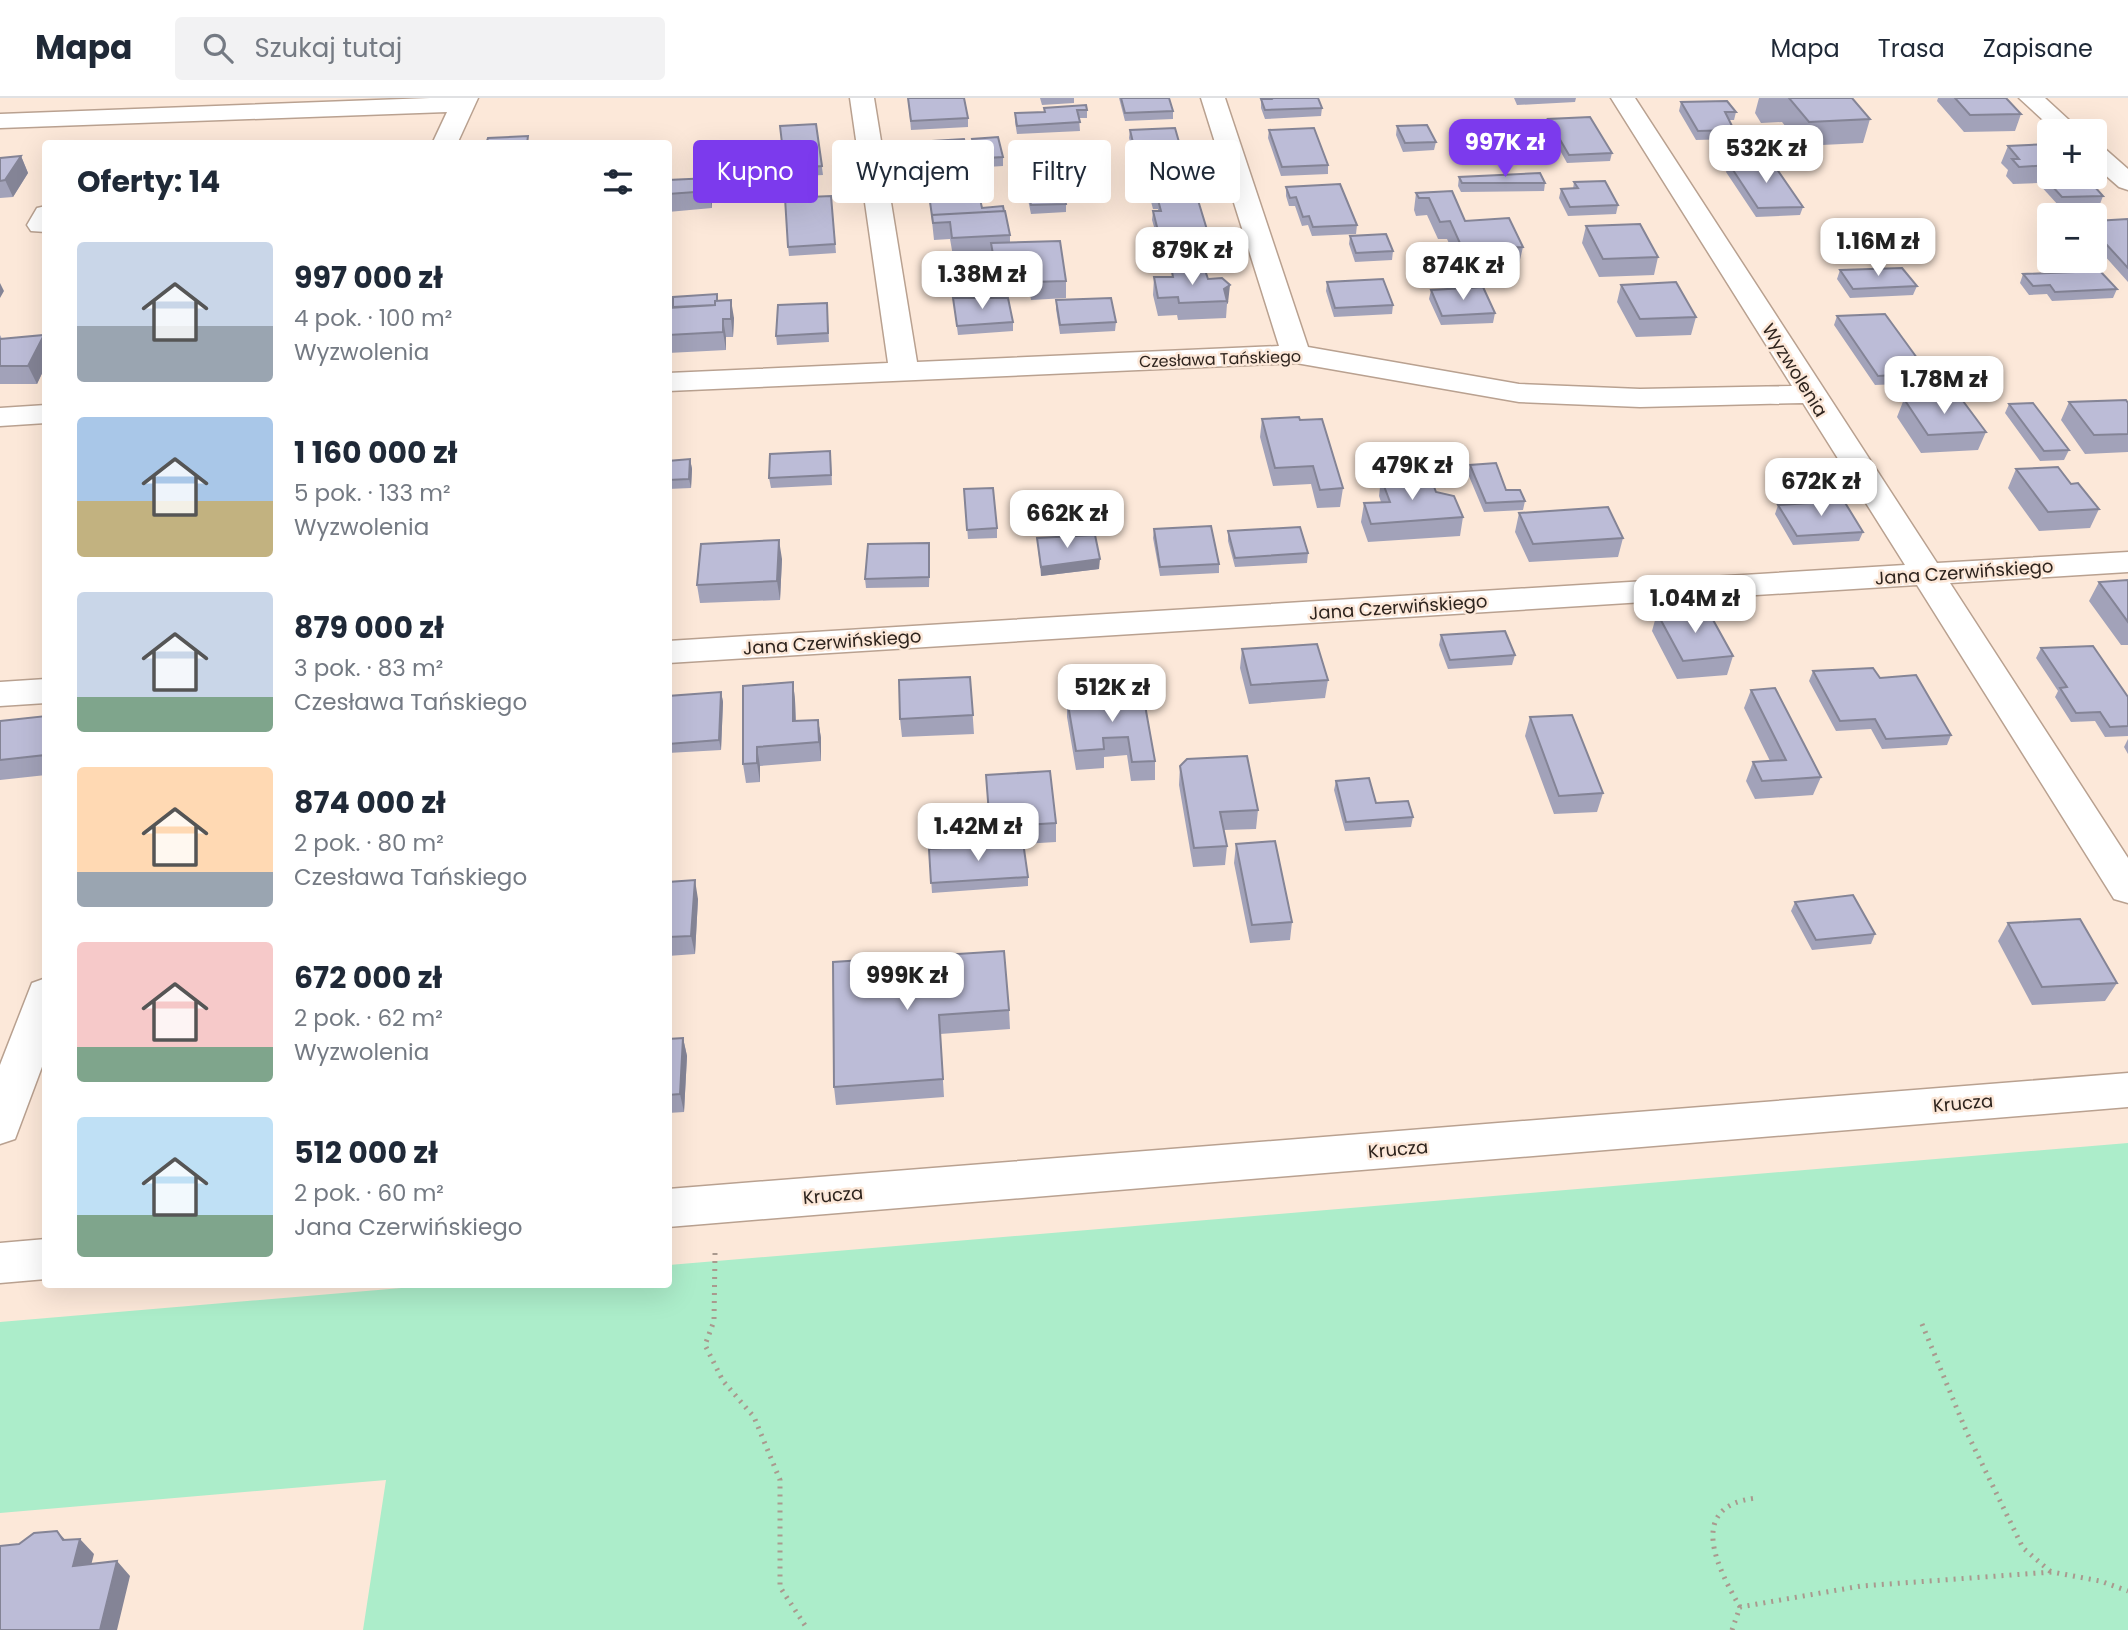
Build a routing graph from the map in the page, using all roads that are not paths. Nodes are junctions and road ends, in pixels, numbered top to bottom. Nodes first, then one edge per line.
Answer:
1 (862, 98) edge
2 (1213, 98) edge
3 (1623, 98) edge
4 (2031, 98) edge
5 (465, 101) edge
6 (91, 118) junction
7 (2055, 119) edge
8 (0, 121) edge
9 (81, 140) edge
10 (446, 140) edge
11 (2107, 164) edge
12 (2128, 182) edge
13 (1296, 354) junction
14 (904, 371) junction
15 (672, 383) edge
16 (1810, 394) junction
17 (42, 414) edge
18 (0, 417) edge
19 (2128, 562) edge
20 (1927, 574) junction
21 (672, 652) edge
22 (42, 691) edge
23 (0, 694) edge
24 (2128, 888) edge
25 (42, 1005) edge
26 (2128, 1090) edge
27 (0, 1126) edge
28 (672, 1209) edge
29 (42, 1259) edge
30 (0, 1263) edge

1 - 14 street
2 - 13 street
3 - 16 street, Wyzwolenia
4 - 7 street
5 - 6 street
5 - 10 street
6 - 8 street
6 - 9 street
11 - 12 street
13 - 14 street, Czesława Tańskiego
13 - 16 street, Czesława Tańskiego
14 - 15 street, Czesława Tańskiego
16 - 20 street, Wyzwolenia
17 - 18 street
19 - 20 street, Jana Czerwińskiego
20 - 21 street, Jana Czerwińskiego
20 - 24 street, Wyzwolenia
22 - 23 street
25 - 27 street
26 - 28 street, Krucza
29 - 30 street

